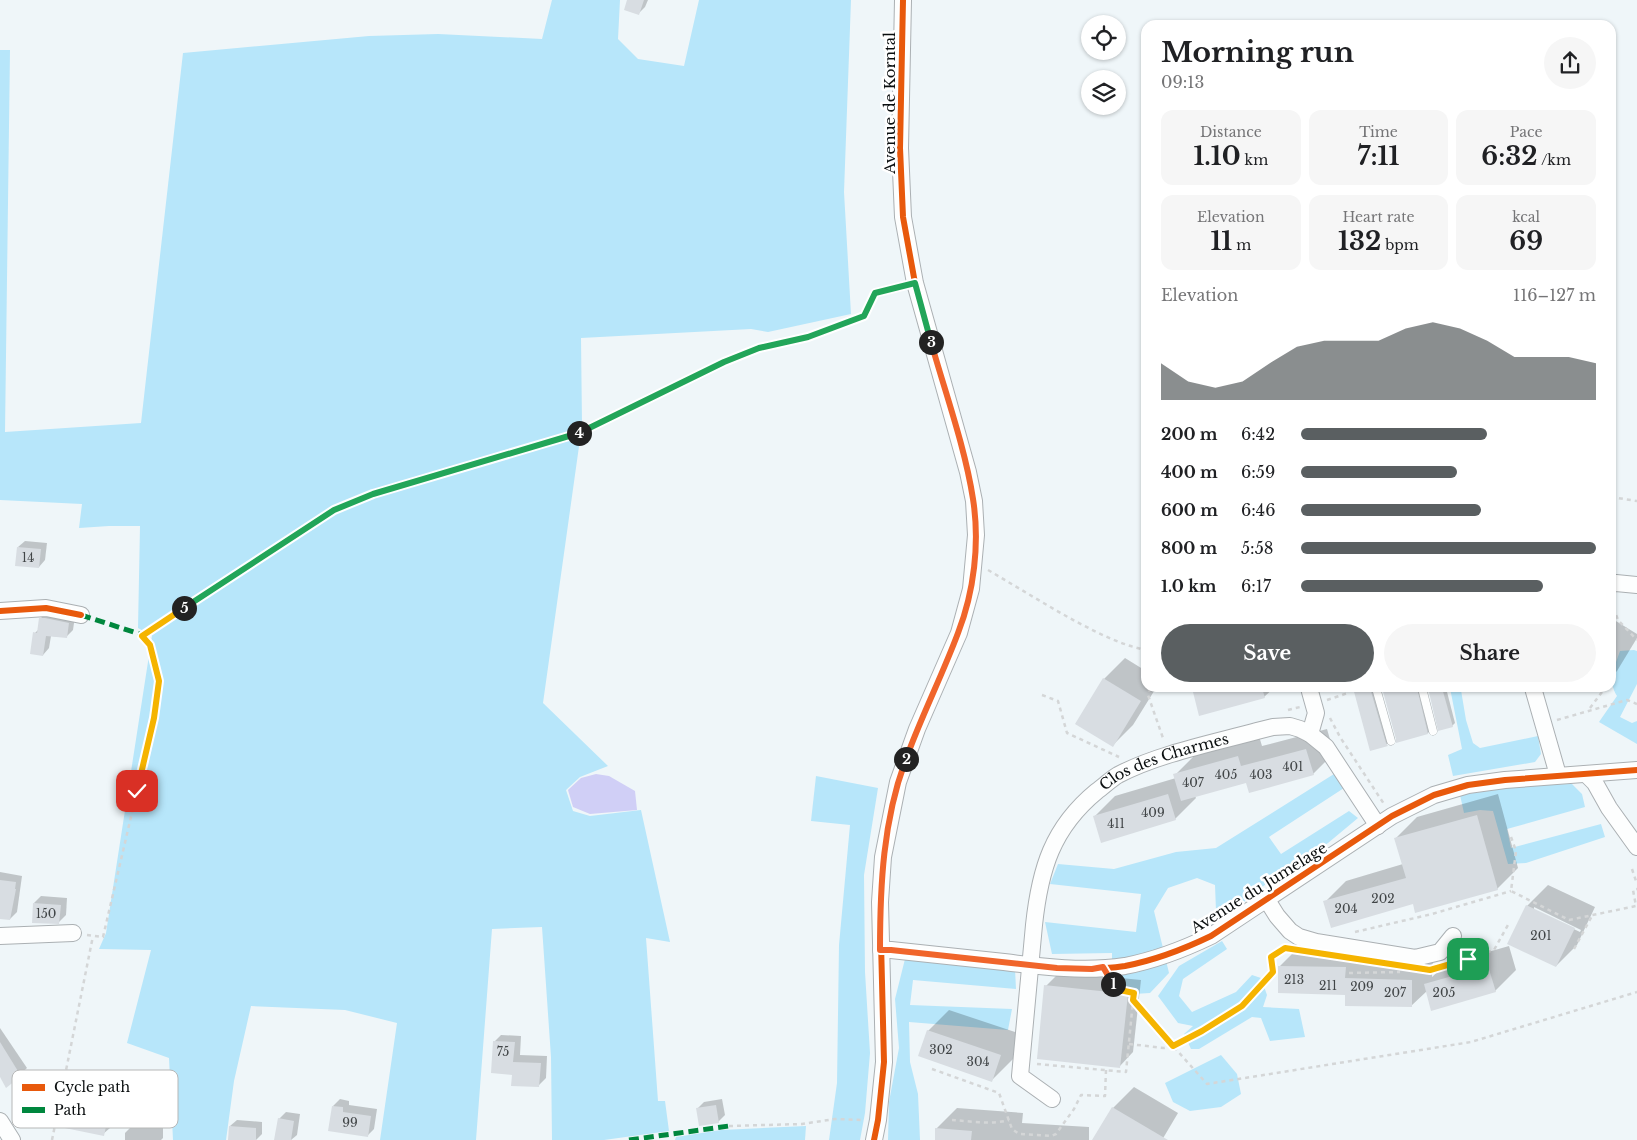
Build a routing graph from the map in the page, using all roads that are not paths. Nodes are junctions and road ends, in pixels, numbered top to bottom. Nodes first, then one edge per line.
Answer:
1 (903, 0) edge
2 (1616, 583) edge
3 (1637, 585) edge
4 (0, 611) edge
5 (82, 615) dead end
6 (1377, 692) edge
7 (1423, 692) edge
8 (1534, 692) edge
9 (1312, 695) edge
10 (1434, 731) dead end
11 (1310, 734) junction
12 (1391, 741) dead end
13 (1637, 770) edge
14 (1586, 774) junction
15 (1558, 775) junction
16 (1378, 826) junction
17 (1637, 846) edge
18 (1267, 900) junction
19 (73, 934) road end
20 (0, 936) edge
21 (1453, 936) dead end
22 (880, 950) junction
23 (1030, 965) junction
24 (1052, 1099) dead end
25 (0, 1121) edge
26 (12, 1140) edge
27 (874, 1140) edge

1 - 22 street, Avenue de Korntal
2 - 3 street
4 - 5 street
6 - 12 lane
7 - 10 lane
8 - 15 street
9 - 11 street
11 - 16 street, Clos des Charmes
11 - 23 street, Clos des Charmes
13 - 14 street, Avenue du Jumelage
14 - 15 street, Avenue du Jumelage
14 - 17 street
15 - 16 street, Avenue du Jumelage
16 - 18 street, Avenue du Jumelage
18 - 21 street
18 - 23 street, Avenue du Jumelage
19 - 20 street
22 - 23 street, Avenue du Jumelage
22 - 27 street, Avenue de Korntal
23 - 24 street, Clos des Charmes
25 - 26 street

